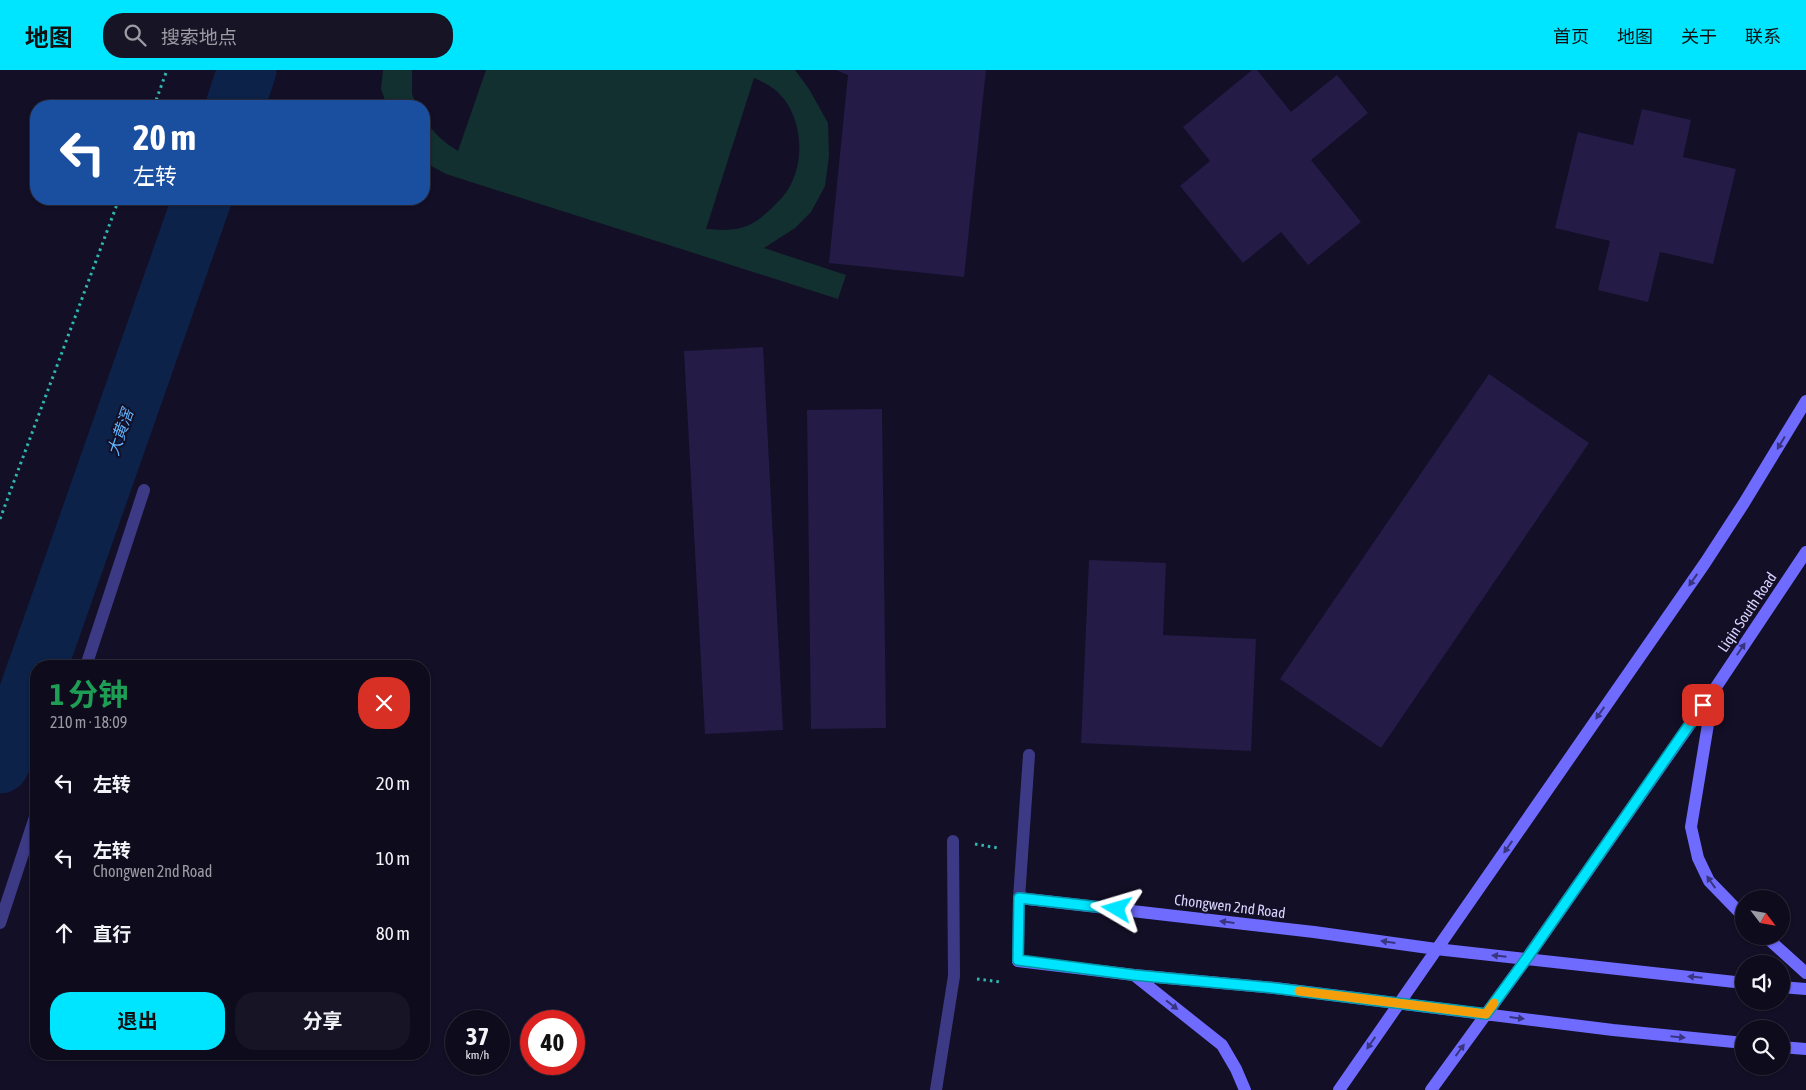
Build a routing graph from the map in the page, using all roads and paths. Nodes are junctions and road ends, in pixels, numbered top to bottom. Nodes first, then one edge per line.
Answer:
1 (167, 70) edge
2 (156, 100) edge
3 (117, 205) edge
4 (1806, 401) edge
5 (144, 490) dead end
6 (0, 519) edge
7 (1806, 552) edge
8 (88, 660) edge
9 (1714, 690) junction
10 (1029, 755) dead end
11 (30, 832) edge
12 (953, 840) dead end
13 (1019, 898) junction
14 (1735, 908) edge
15 (0, 923) edge
16 (1775, 945) edge
17 (1436, 949) junction
18 (1527, 958) junction
19 (1018, 960) joint
20 (1806, 973) edge
21 (1134, 975) junction
22 (1735, 981) edge
23 (1790, 987) edge
24 (1806, 989) edge
25 (1399, 1003) junction
26 (1486, 1014) junction
27 (1735, 1042) edge
28 (1790, 1048) edge
29 (1806, 1049) edge
30 (936, 1090) edge
31 (1245, 1090) edge
32 (1339, 1090) edge
33 (1431, 1090) edge

1 - 2 path
3 - 6 path
4 -> 17 main road
5 - 8 street
9 -> 7 main road, Liqin South Road
14 -> 9 main road
9 - 18 main road, Liqin South Road
10 - 13 street
11 - 15 street
12 - 30 street
17 -> 13 main road, Chongwen 2nd Road
13 - 19 street
16 - 20 main road
18 -> 17 main road, Chongwen 2nd Road
17 - 25 main road
22 -> 18 main road, Chongwen 2nd Road
18 - 26 main road, Liqin South Road
19 - 21 main road
21 - 25 main road
21 -> 31 main road
23 - 24 main road
25 - 26 main road
25 -> 32 main road
26 -> 27 main road
33 -> 26 main road, Liqin South Road
28 - 29 main road

